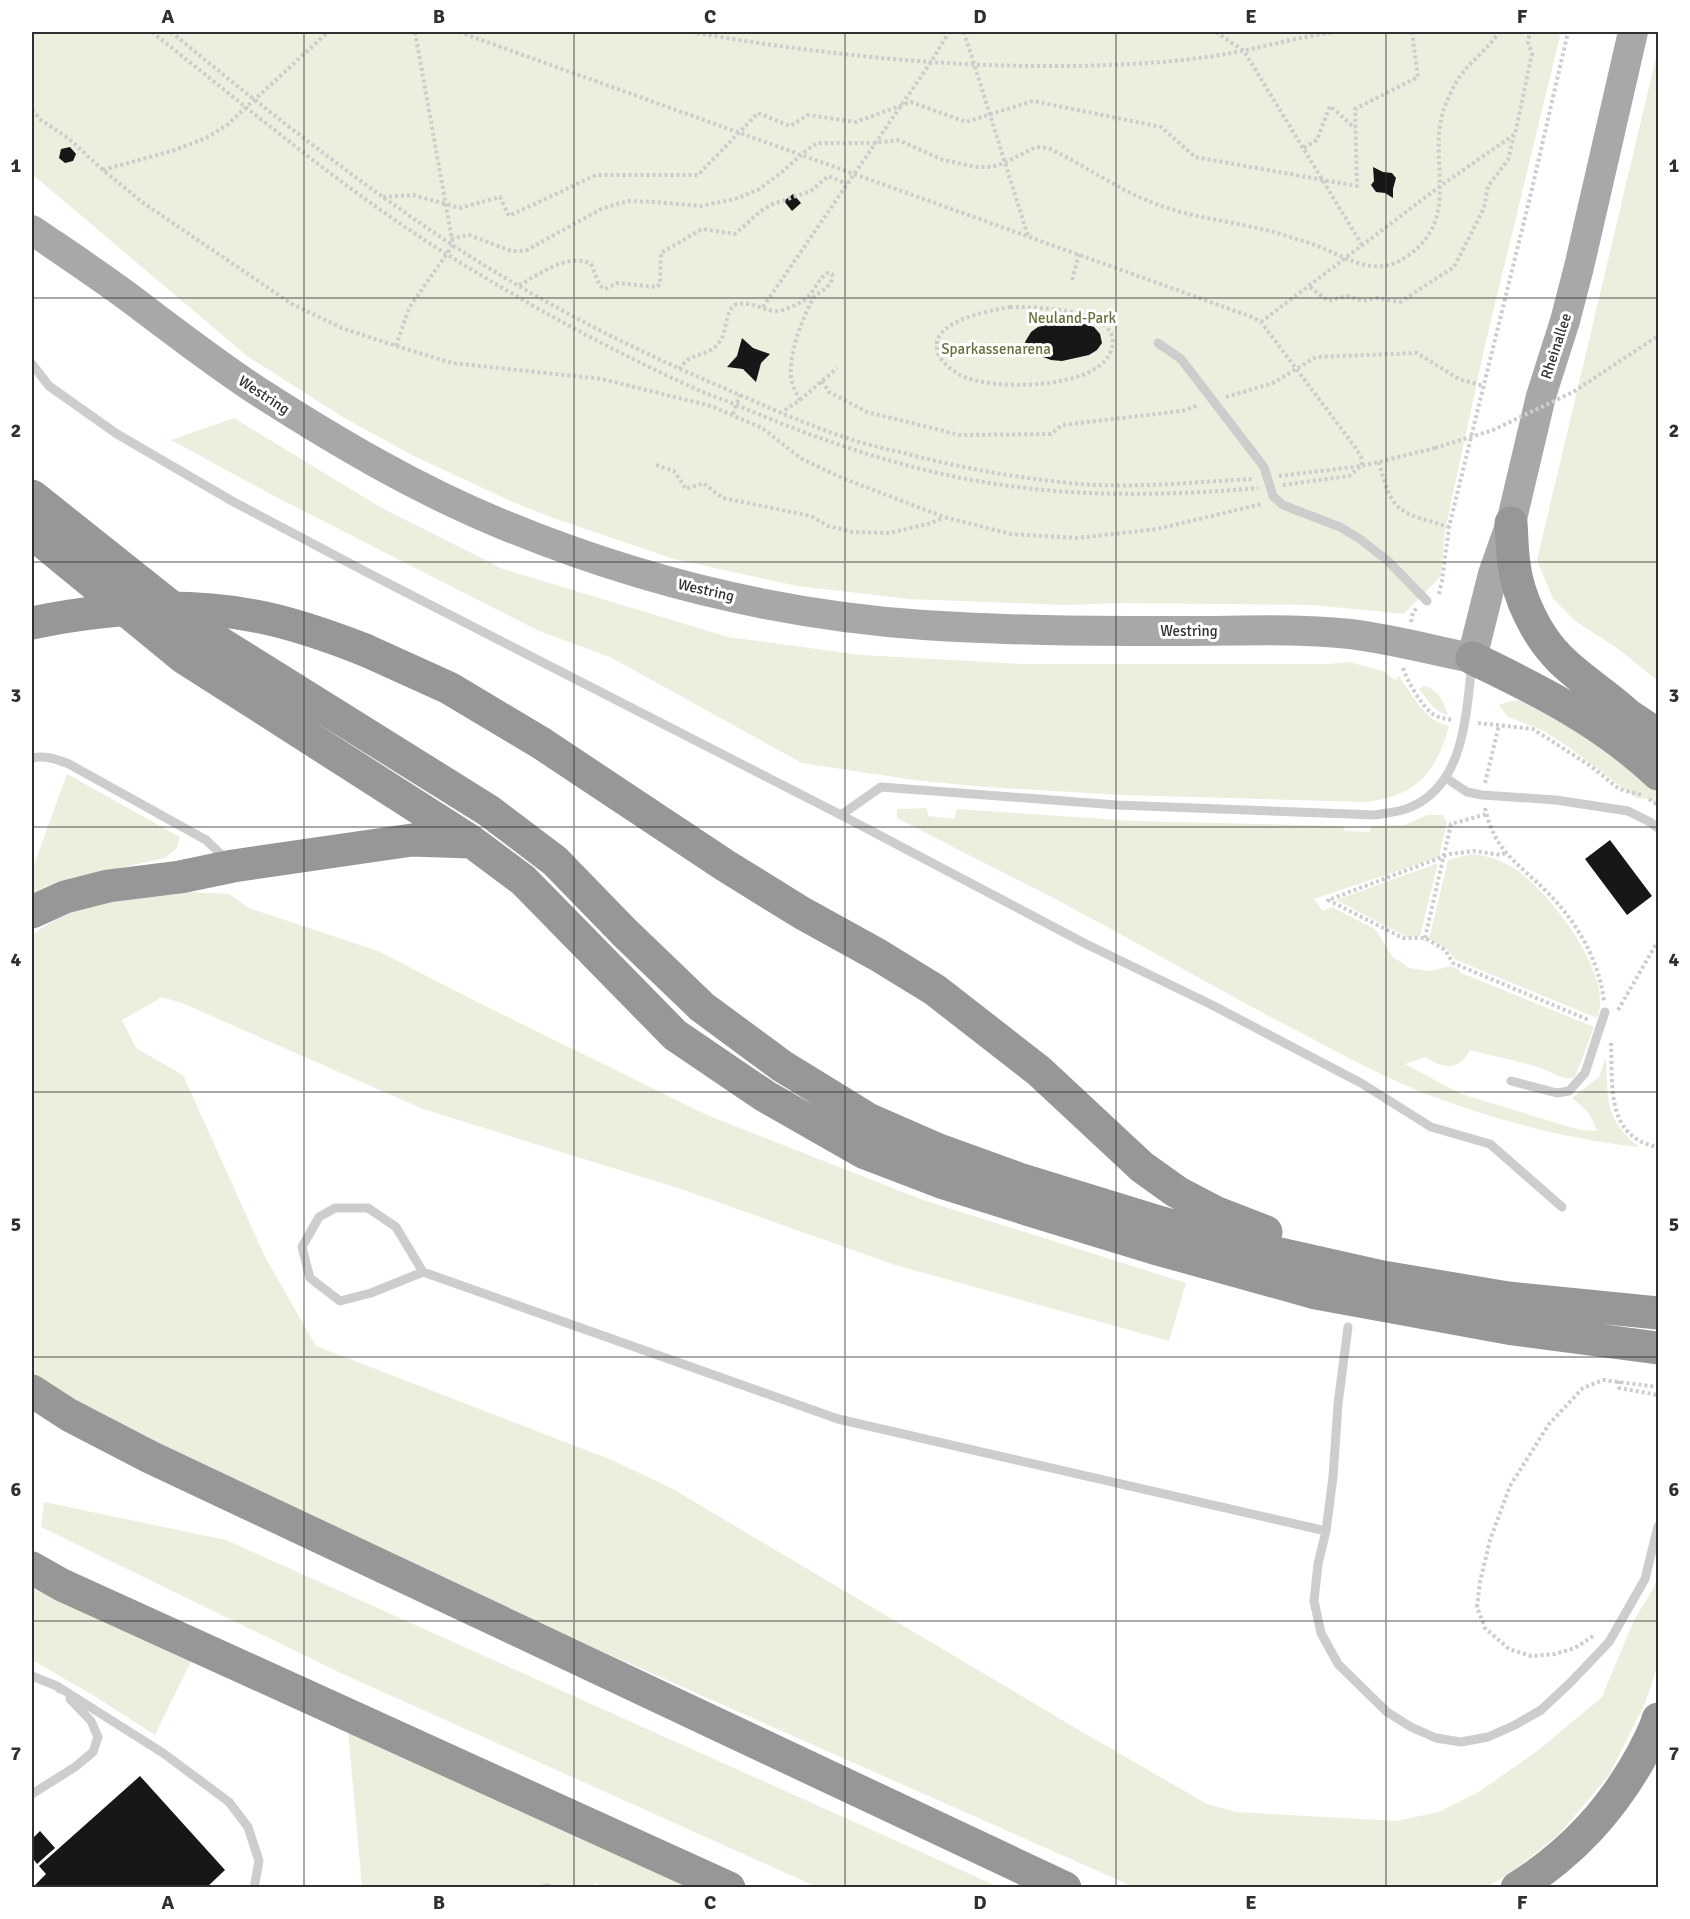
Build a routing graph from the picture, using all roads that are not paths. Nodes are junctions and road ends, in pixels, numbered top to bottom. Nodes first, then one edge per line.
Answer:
1 (1633, 32) edge
2 (32, 230) edge
3 (1158, 343) dead end
4 (32, 364) edge
5 (32, 496) edge
6 (1511, 523) junction
7 (32, 533) edge
8 (1427, 601) dead end
9 (32, 623) edge
10 (1472, 658) junction
11 (1628, 715) junction
12 (1659, 735) edge
13 (32, 758) edge
14 (1659, 774) edge
15 (1446, 778) junction
16 (841, 815) junction
17 (1659, 828) edge
18 (472, 842) junction
19 (233, 866) junction
20 (32, 912) edge
21 (1610, 1014) road end
22 (1511, 1081) dead end
23 (1562, 1207) dead end
24 (423, 1272) junction
25 (1383, 1277) junction
26 (1659, 1313) edge
27 (1348, 1327) dead end
28 (1659, 1348) edge
29 (32, 1391) edge
30 (32, 1412) edge
31 (150, 1457) junction
32 (1659, 1526) edge
33 (1326, 1531) junction
34 (32, 1568) edge
35 (32, 1676) edge
36 (57, 1686) junction
37 (1659, 1719) edge
38 (32, 1794) edge
39 (254, 1887) edge
40 (729, 1887) edge
41 (1065, 1887) edge
42 (1517, 1887) edge

1 - 6 main road, Rheinallee
2 - 10 main road, Westring
3 - 8 lane
4 - 16 lane
5 - 25 highway
6 - 10 main road, Rheinallee
6 - 11 highway
7 - 18 highway
9 - 25 highway, bridge
10 - 11 highway
10 - 14 highway
10 - 15 lane
11 - 12 highway
13 - 19 lane
15 - 16 lane
15 - 17 lane
16 - 23 lane
18 - 19 highway
18 - 28 highway
19 - 20 highway
21 - 22 lane
24 - 24 lane
24 - 33 lane
25 - 26 highway
27 - 33 lane
29 - 31 highway
30 - 31 highway
31 - 41 highway
32 - 33 lane
34 - 40 highway
35 - 36 lane
36 - 38 lane
36 - 39 lane
37 - 42 highway

